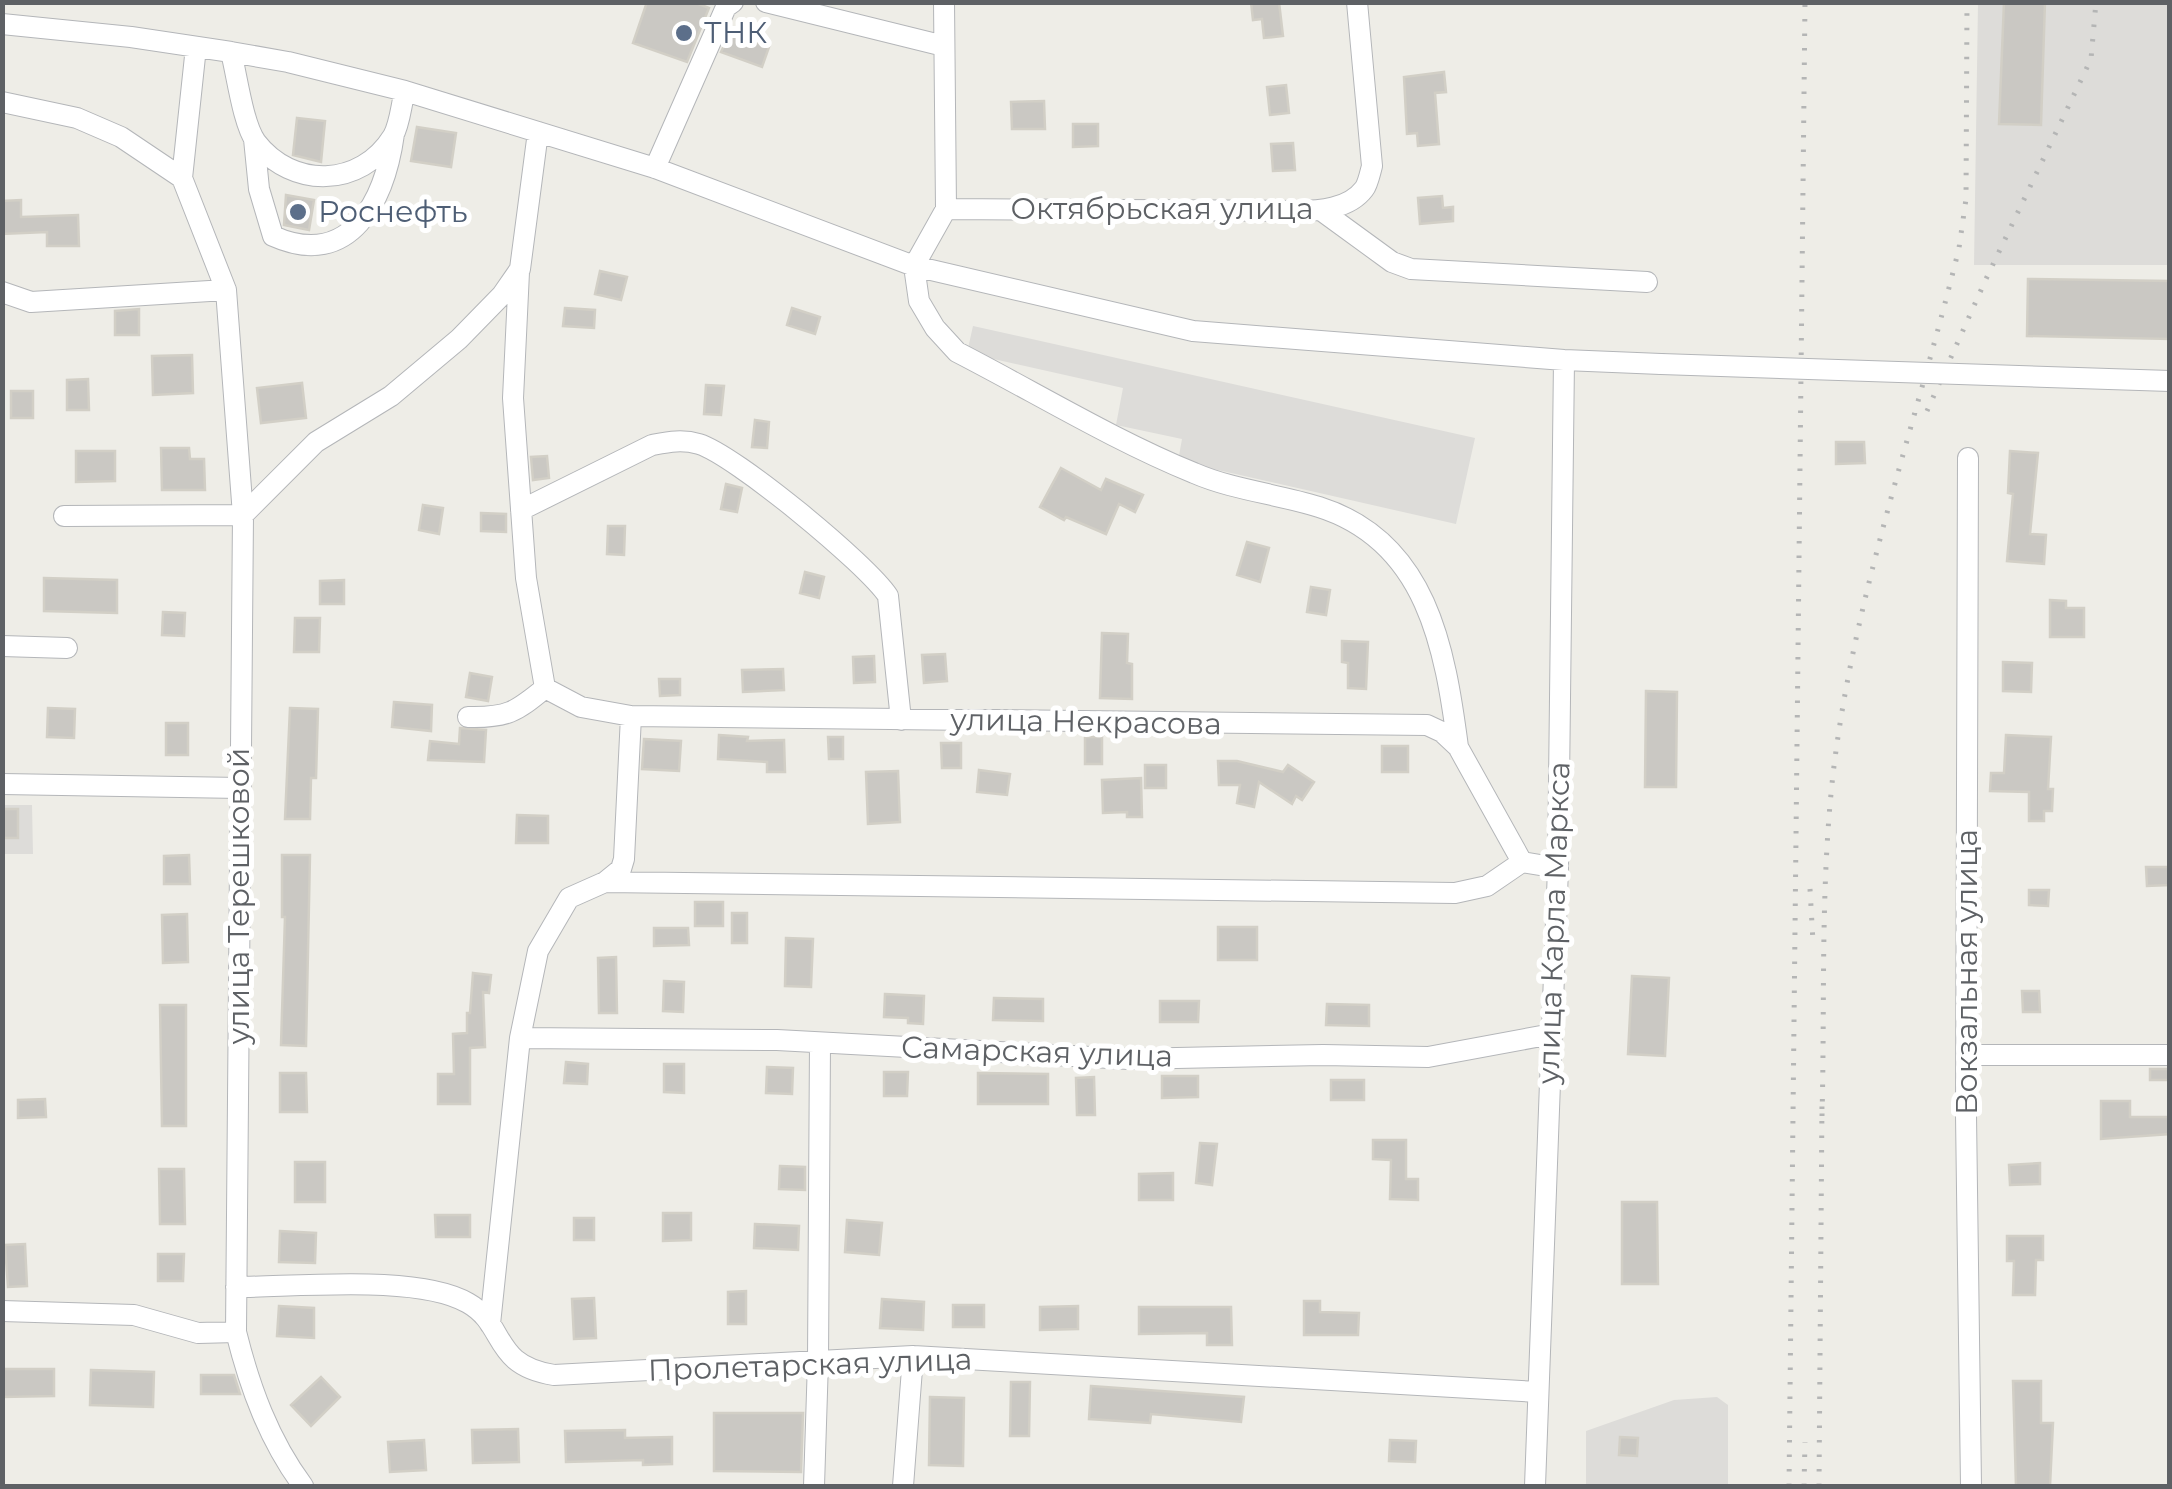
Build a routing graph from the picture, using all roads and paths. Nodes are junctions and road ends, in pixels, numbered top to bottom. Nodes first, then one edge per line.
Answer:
1 (733, 2) edge
2 (766, 2) edge
3 (944, 2) edge
4 (1357, 2) edge
5 (2, 24) edge
6 (944, 46) junction
7 (196, 47) junction
8 (232, 52) junction
9 (405, 91) junction
10 (2, 102) edge
11 (538, 132) junction
12 (394, 134) junction
13 (254, 140) junction
14 (655, 168) junction
15 (182, 178) junction
16 (946, 208) junction
17 (1322, 211) junction
18 (914, 266) junction
19 (520, 270) junction
20 (1647, 282) dead end
21 (226, 290) junction
22 (2, 292) edge
23 (1564, 360) junction
24 (2170, 382) edge
25 (1968, 458) dead end
26 (521, 510) junction
27 (64, 516) dead end
28 (243, 516) junction
29 (2, 646) edge
30 (68, 648) dead end
31 (545, 688) junction
32 (631, 716) junction
33 (468, 717) dead end
34 (901, 720) junction
35 (1458, 747) junction
36 (2, 784) edge
37 (240, 788) junction
38 (1522, 862) junction
39 (1558, 868) junction
40 (605, 882) junction
41 (1552, 1034) junction
42 (520, 1038) junction
43 (820, 1043) junction
44 (1968, 1055) junction
45 (2170, 1055) edge
46 (236, 1287) junction
47 (2, 1311) edge
48 (490, 1324) junction
49 (236, 1332) junction
50 (913, 1356) junction
51 (818, 1361) junction
52 (1538, 1392) junction
53 (302, 1486) edge
54 (814, 1486) edge
55 (903, 1486) edge
56 (1535, 1486) edge
57 (1971, 1486) edge

1 - 14 street
2 - 6 street
3 - 6 street
4 - 17 street, Октябрьская улица
5 - 7 street
6 - 16 street
7 - 8 street
7 - 15 street
8 - 9 street
8 - 13 street
9 - 11 street
9 - 12 street
10 - 15 street
11 - 14 street
11 - 19 street
12 - 13 street
12 - 13 street
14 - 18 street
15 - 21 street, улица Терешковой
16 - 17 street, Октябрьская улица
16 - 18 street
17 - 20 street
18 - 23 street
18 - 35 street
19 - 26 street
19 - 28 street
21 - 22 street
21 - 28 street, улица Терешковой
23 - 24 street, bridge
23 - 39 street, улица Карла Маркса
25 - 44 street, Вокзальная улица
26 - 31 street
26 - 34 street
27 - 28 street
28 - 37 street, улица Терешковой
29 - 30 street
31 - 32 street, улица Некрасова
31 - 33 street
32 - 34 street, улица Некрасова
32 - 40 street
34 - 35 street, улица Некрасова
35 - 38 street
36 - 37 street
37 - 46 street, улица Терешковой
38 - 39 street
38 - 40 street
39 - 41 street, улица Карла Маркса
40 - 42 street
41 - 43 street, Самарская улица
41 - 52 street, улица Карла Маркса
42 - 43 street, Самарская улица
42 - 48 street
43 - 51 street
44 - 45 street
44 - 57 street, Вокзальная улица
46 - 48 street, Пролетарская улица
46 - 49 street, улица Терешковой
47 - 49 street
48 - 51 street, Пролетарская улица
49 - 53 street, улица Терешковой
50 - 51 street, Пролетарская улица
50 - 52 street, Пролетарская улица
50 - 55 street
51 - 54 street
52 - 56 street, улица Карла Маркса

